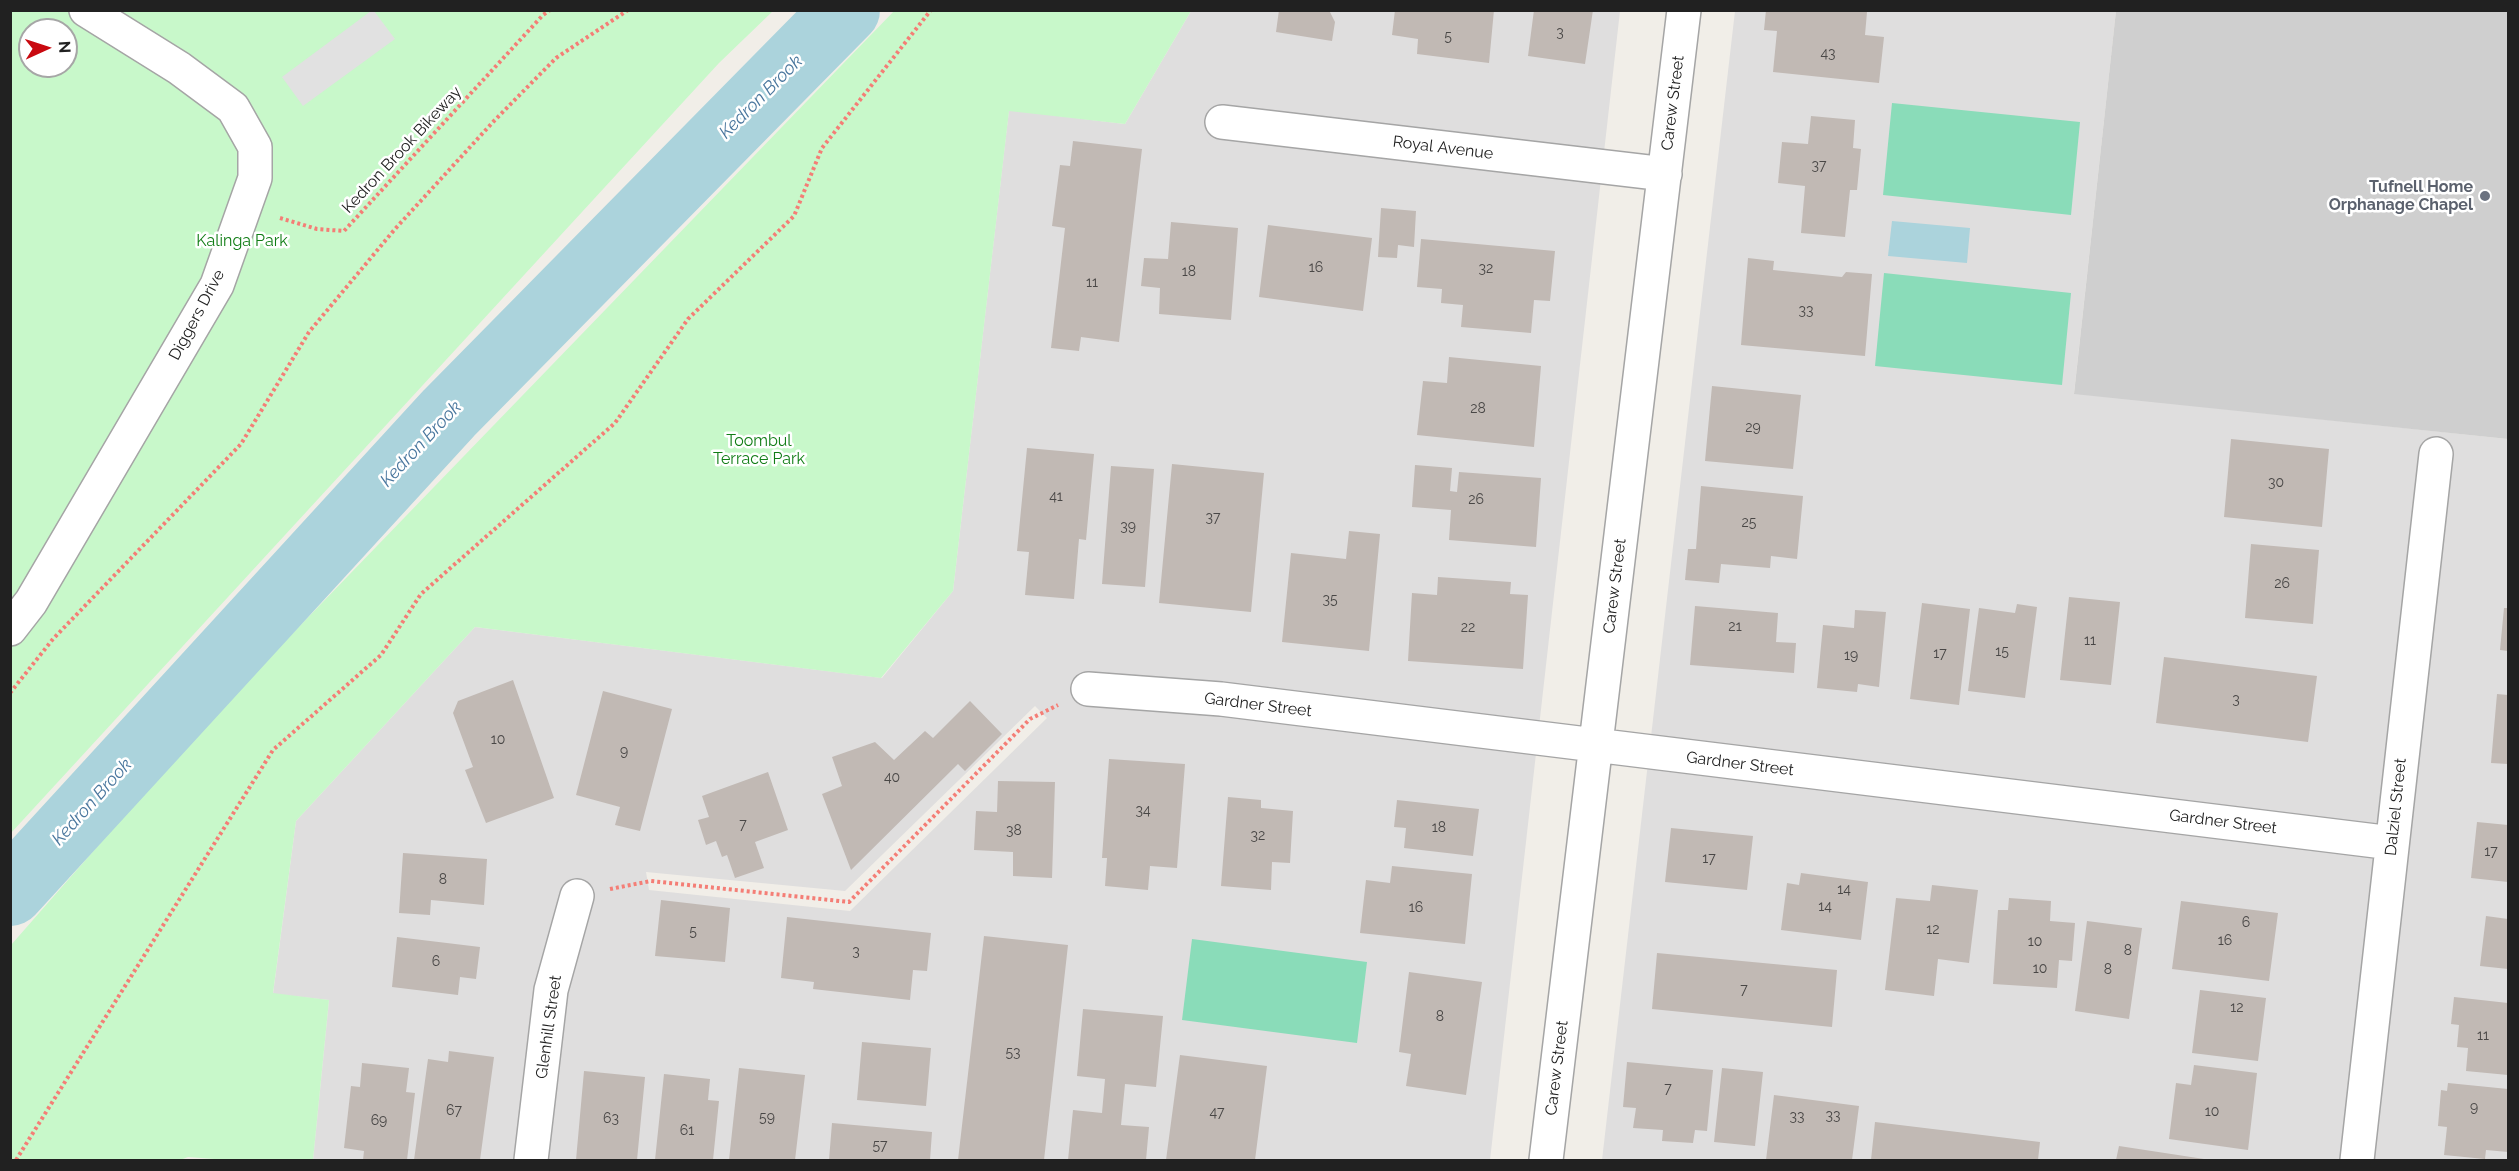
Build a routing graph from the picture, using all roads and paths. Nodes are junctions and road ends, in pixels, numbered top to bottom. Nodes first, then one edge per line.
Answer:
1 (86, 10) edge
2 (550, 10) edge
3 (628, 10) edge
4 (931, 10) edge
5 (1684, 10) edge
6 (1222, 122) dead end
7 (1665, 174) junction
8 (244, 207) junction
9 (2436, 454) dead end
10 (10, 629) edge
11 (1088, 690) joint
12 (10, 693) edge
13 (1596, 747) junction
14 (2392, 843) junction
15 (577, 896) joint
16 (16, 1161) edge
17 (531, 1161) edge
18 (1546, 1161) edge
19 (2357, 1161) edge

1 - 8 street, Diggers Drive
2 - 8 path, Kedron Brook Bikeway
3 - 12 path
4 - 16 path
5 - 7 street, Carew Street
6 - 7 street, Royal Avenue
7 - 13 street, Carew Street
8 - 10 street, Diggers Drive
9 - 14 street, Dalziel Street
11 - 13 street, Gardner Street
11 - 15 path
13 - 14 street, Gardner Street
13 - 18 street, Carew Street
14 - 19 street, Dalziel Street
15 - 17 street, Glenhill Street

